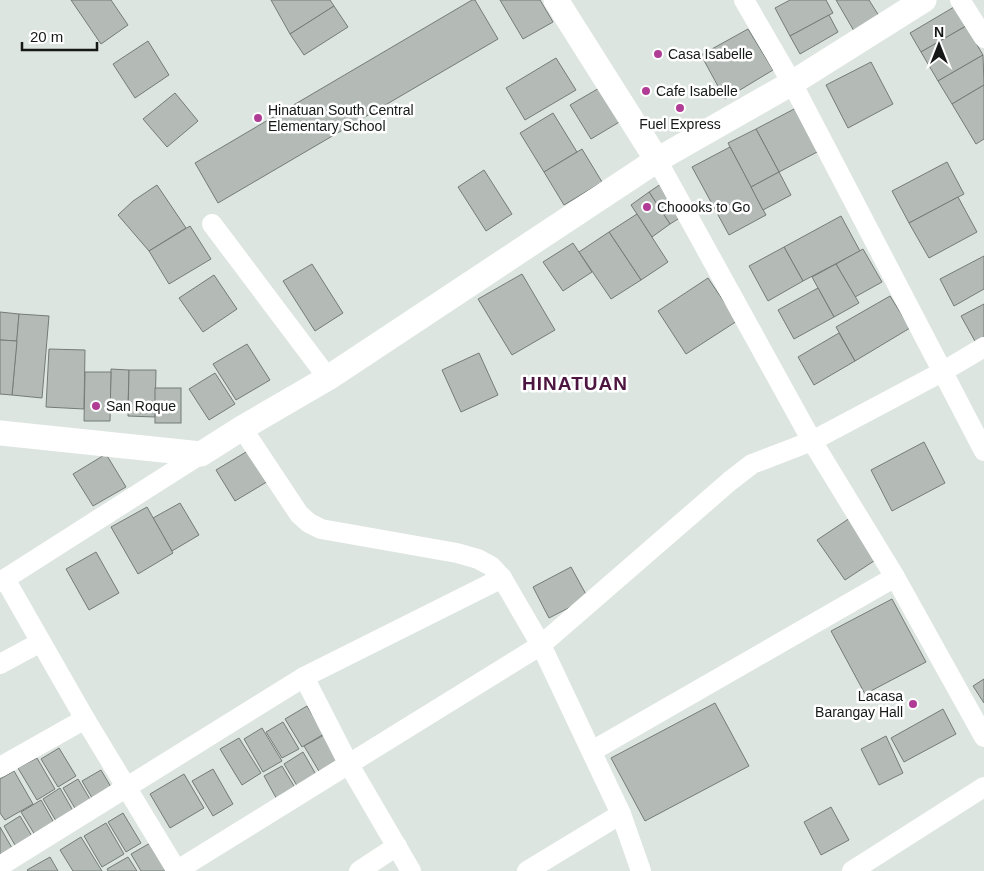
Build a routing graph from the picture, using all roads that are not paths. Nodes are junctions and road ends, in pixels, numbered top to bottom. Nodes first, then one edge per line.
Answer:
1 (744, 0) edge
2 (924, 0) edge
3 (960, 0) edge
4 (561, 2) edge
5 (984, 38) edge
6 (792, 83) junction
7 (657, 160) junction
8 (212, 224) dead end
9 (984, 347) edge
10 (942, 372) junction
11 (328, 378) junction
12 (242, 428) junction
13 (0, 433) edge
14 (812, 441) junction
15 (984, 451) edge
16 (201, 454) junction
17 (895, 577) junction
18 (502, 578) junction
19 (3, 581) edge
20 (42, 642) junction
21 (541, 645) junction
22 (0, 664) edge
23 (304, 677) junction
24 (85, 719) junction
25 (984, 737) edge
26 (592, 751) junction
27 (348, 763) junction
28 (0, 767) edge
29 (126, 786) junction
30 (984, 787) edge
31 (621, 814) junction
32 (397, 846) junction
33 (0, 866) edge
34 (177, 871) edge
35 (359, 871) edge
36 (411, 871) edge
37 (527, 871) edge
38 (641, 871) edge
39 (852, 871) edge

1 - 6 street
2 - 6 street
3 - 5 street
4 - 7 street
6 - 7 street
6 - 10 street
7 - 11 street
7 - 14 street
8 - 11 street
9 - 10 street
10 - 14 street
10 - 15 street
11 - 12 street
12 - 16 street
12 - 18 street
13 - 16 street
14 - 17 street
14 - 21 street
16 - 19 street
17 - 25 street
17 - 26 street
18 - 21 street
18 - 23 street
19 - 20 street
20 - 22 street
20 - 24 street
21 - 26 street
21 - 27 street
23 - 27 street
23 - 29 street
24 - 28 street
24 - 29 street
26 - 31 street
27 - 32 street
27 - 34 street
29 - 33 street
29 - 34 street
30 - 39 street
31 - 37 street
31 - 38 street
32 - 35 street
32 - 36 street

